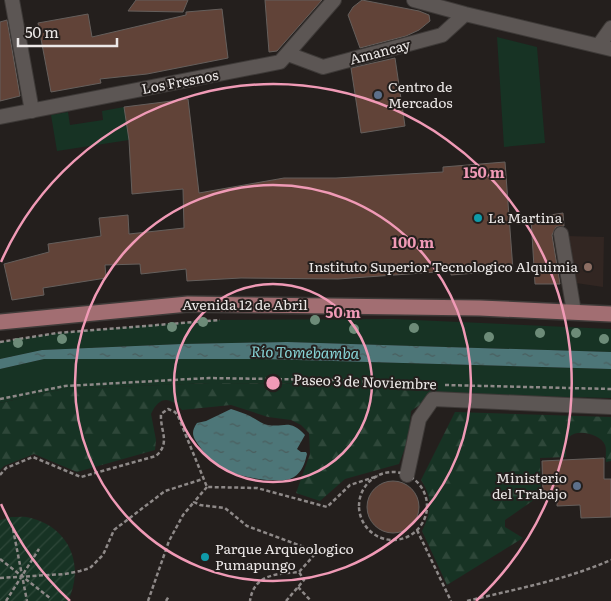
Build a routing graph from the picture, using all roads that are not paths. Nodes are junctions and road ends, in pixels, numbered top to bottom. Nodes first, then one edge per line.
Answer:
1 (12, 0) edge
2 (334, 0) edge
3 (414, 0) edge
4 (453, 5) edge
5 (466, 14) junction
6 (611, 28) edge
7 (605, 47) edge
8 (288, 54) junction
9 (32, 111) junction
10 (0, 117) edge
11 (561, 234) dead end
12 (574, 312) junction
13 (611, 314) edge
14 (0, 322) edge
15 (611, 407) edge
16 (407, 475) road end

1 - 9 street
2 - 8 street, Los Fresnos
3 - 4 street
4 - 5 street
5 - 7 street
5 - 8 street, Amancay
6 - 7 street
8 - 9 street, Los Fresnos
9 - 10 street, Los Fresnos
11 - 12 street
12 - 13 main road, Avenida 12 de Abril
12 - 14 main road, Avenida 12 de Abril
15 - 16 street, Paseo 3 de Noviembre

